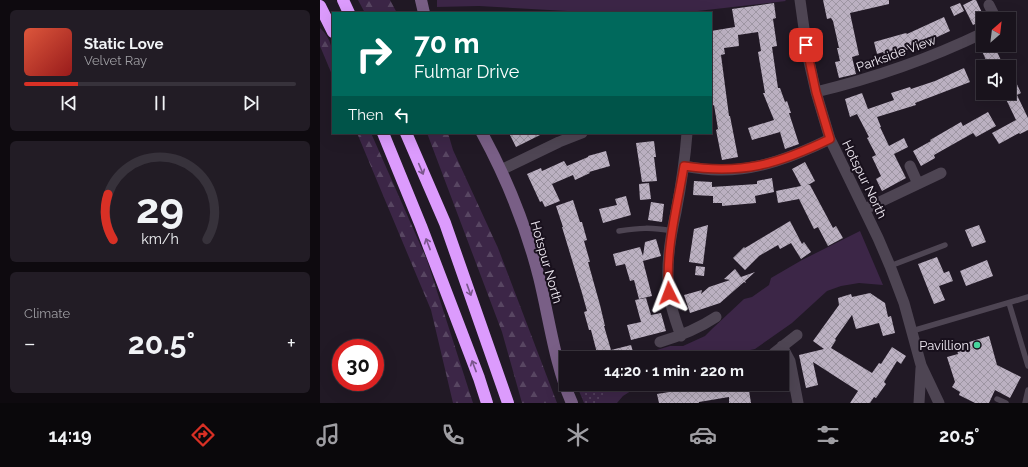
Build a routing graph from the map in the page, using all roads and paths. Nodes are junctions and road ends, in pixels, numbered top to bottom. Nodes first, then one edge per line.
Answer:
1 (343, 0) edge
2 (421, 0) edge
3 (800, 0) edge
4 (989, 4) dead end
5 (320, 6) edge
6 (349, 12) edge
7 (424, 12) edge
8 (993, 12) edge
9 (332, 30) edge
10 (976, 36) edge
11 (816, 92) junction
12 (383, 134) edge
13 (406, 134) edge
14 (483, 134) edge
15 (579, 134) edge
16 (687, 134) edge
17 (830, 139) junction
18 (684, 166) junction
19 (910, 166) dead end
20 (501, 170) junction
21 (941, 173) dead end
22 (918, 184) junction
23 (865, 209) junction
24 (619, 231) dead end
25 (672, 231) junction
26 (945, 245) dead end
27 (890, 266) junction
28 (1028, 297) edge
29 (1009, 303) junction
30 (716, 317) dead end
31 (912, 331) junction
32 (797, 335) dead end
33 (681, 336) junction
34 (660, 342) dead end
35 (921, 365) junction
36 (1028, 366) edge
37 (1028, 390) edge
38 (997, 399) dead end
39 (487, 403) edge
40 (508, 403) edge
41 (572, 403) edge
42 (798, 403) edge
43 (919, 403) edge
44 (939, 403) edge
45 (1006, 403) edge
46 (1025, 403) edge

1 - 6 highway
2 - 7 street
3 - 11 street, Hotspur North
4 - 8 street
5 - 9 highway
10 - 11 street, Parkside View
11 - 17 street, Hotspur North
39 -> 12 highway
13 -> 40 highway
14 - 20 street, Hotspur North
15 - 20 street
16 - 18 street
17 - 18 street
17 - 23 street, Hotspur North
18 - 25 street
19 - 22 street
20 - 41 street, Hotspur North
21 - 22 street
22 - 23 street
23 - 27 street, Hotspur North
24 - 25 lane
25 - 33 street
26 - 27 lane
27 - 31 street, Hotspur North
28 - 29 lane
29 - 31 lane
29 - 36 lane
30 - 33 street
31 - 35 street, Hotspur North
32 - 42 street
33 - 34 street
35 - 43 street, Hotspur North
35 - 44 street, Hotspur North
37 - 46 lane
38 - 45 lane

